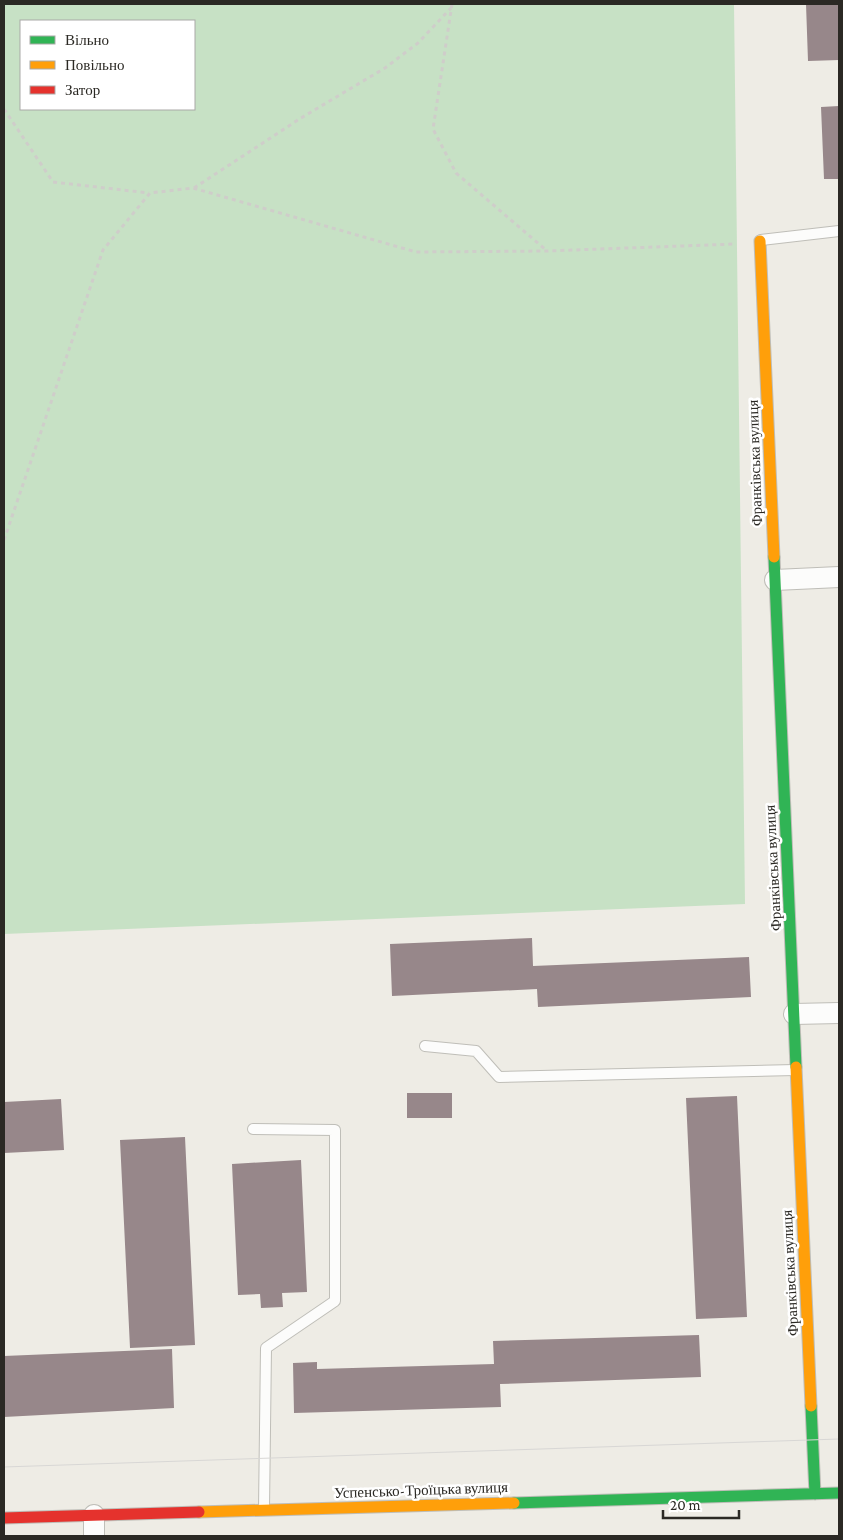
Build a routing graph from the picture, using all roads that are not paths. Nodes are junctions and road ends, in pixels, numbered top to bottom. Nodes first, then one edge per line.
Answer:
1 (839, 231) edge
2 (760, 240) joint
3 (839, 577) edge
4 (775, 580) junction
5 (839, 1013) edge
6 (794, 1014) junction
7 (425, 1046) dead end
8 (796, 1070) junction
9 (253, 1129) dead end
10 (839, 1493) edge
11 (815, 1494) junction
12 (264, 1510) junction
13 (94, 1515) junction
14 (4, 1518) edge
15 (94, 1536) edge

1 - 2 lane
2 - 4 street, Франківська вулиця
3 - 4 street
4 - 6 street, Франківська вулиця
5 - 6 street
6 - 8 street, Франківська вулиця
7 - 8 lane
8 - 11 street, Франківська вулиця
9 - 12 lane
10 - 11 street, Успенсько-Троїцька вулиця
11 - 12 street, Успенсько-Троїцька вулиця
12 - 13 street, Успенсько-Троїцька вулиця
13 - 14 street, Успенсько-Троїцька вулиця
13 - 15 street

